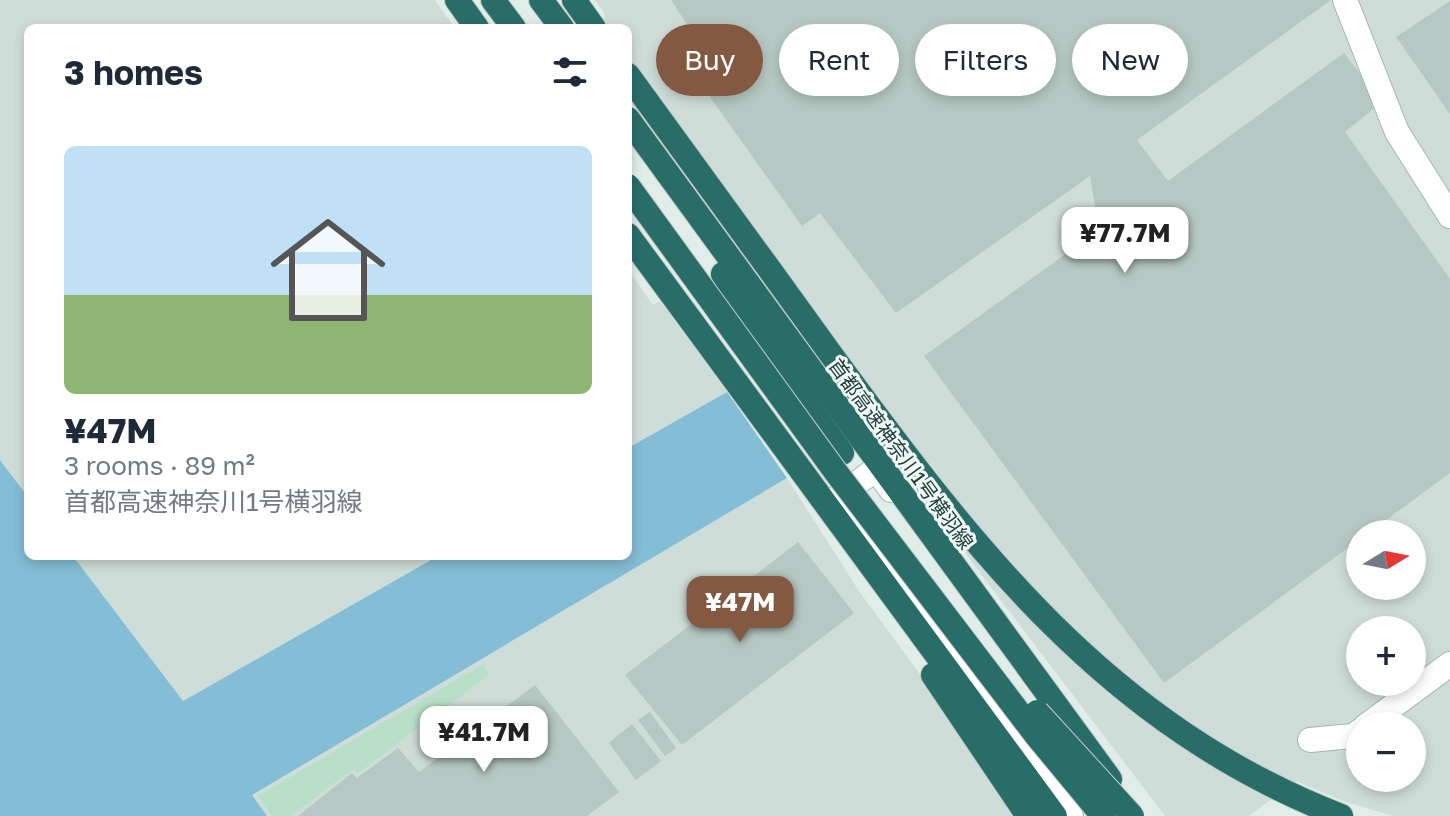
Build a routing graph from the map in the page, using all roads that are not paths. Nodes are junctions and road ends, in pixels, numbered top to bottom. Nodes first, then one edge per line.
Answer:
1 (457, 0) edge
2 (493, 0) edge
3 (541, 0) edge
4 (574, 0) edge
5 (1345, 0) edge
6 (474, 24) edge
7 (511, 24) edge
8 (559, 24) edge
9 (591, 24) edge
10 (632, 81) edge
11 (632, 125) edge
12 (651, 151) junction
13 (632, 192) edge
14 (1450, 216) edge
15 (632, 241) edge
16 (869, 567) junction
17 (940, 604) junction
18 (1450, 664) edge
19 (1385, 712) edge
20 (1167, 721) junction
21 (1346, 737) edge
22 (1310, 740) dead end
23 (1028, 816) edge
24 (1055, 816) edge
25 (1071, 816) edge
26 (1103, 816) edge
27 (1111, 816) edge
28 (1133, 816) edge
29 (1296, 816) edge
30 (1341, 816) edge

1 - 6 highway
2 - 7 highway
3 - 8 highway
4 - 9 highway
5 - 14 lane
10 - 20 highway
11 - 12 highway, 首都高速神奈川1号横羽線
12 - 27 highway, bridge
12 - 28 highway, 首都高速神奈川1号横羽線
13 - 17 highway, bridge
15 - 16 highway
16 - 23 highway
16 - 24 highway
17 - 26 highway, bridge
17 - 28 highway, bridge
18 - 19 lane
20 - 29 highway
20 - 30 highway
21 - 22 lane
25 - 28 lane

